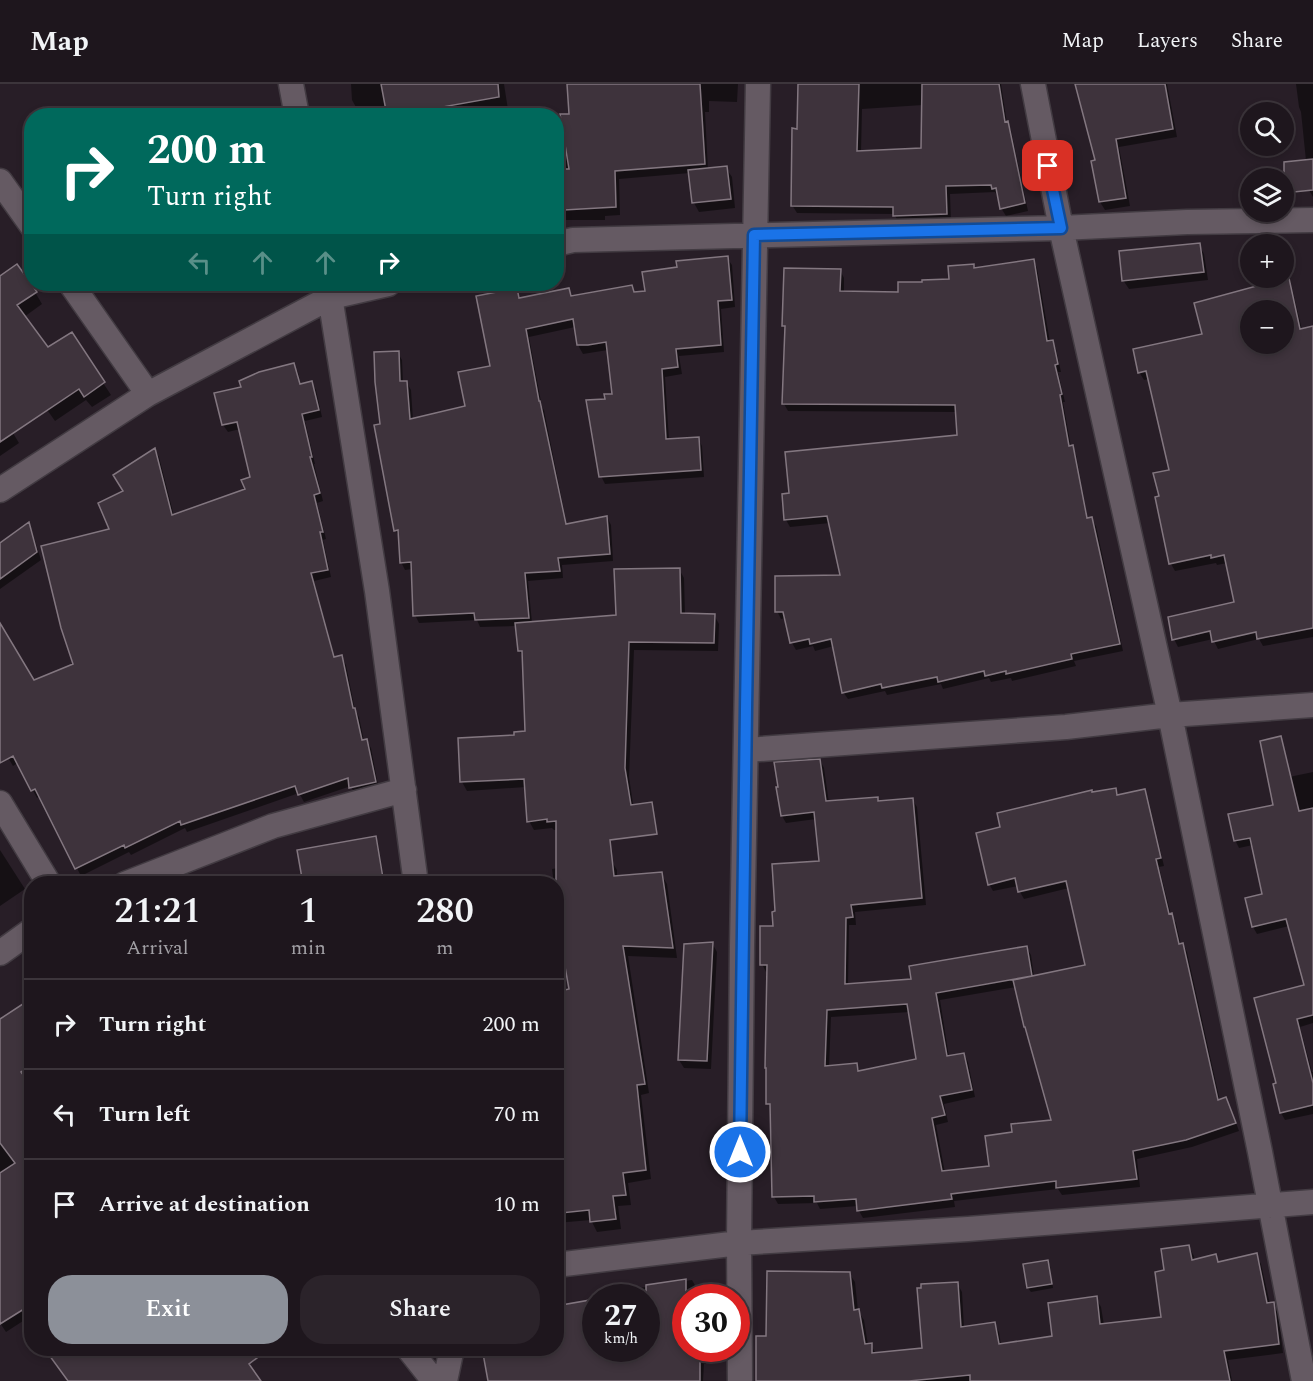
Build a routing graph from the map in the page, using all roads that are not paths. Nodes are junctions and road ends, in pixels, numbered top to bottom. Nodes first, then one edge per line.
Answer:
1 (291, 84) edge
2 (758, 84) edge
3 (1033, 84) edge
4 (296, 108) edge
5 (0, 181) edge
6 (24, 215) edge
7 (1313, 220) edge
8 (1061, 228) junction
9 (754, 235) junction
10 (564, 242) edge
11 (76, 291) edge
12 (327, 291) edge
13 (329, 291) edge
14 (148, 394) junction
15 (0, 490) edge
16 (1313, 705) edge
17 (1170, 715) junction
18 (746, 750) junction
19 (404, 790) junction
20 (0, 803) edge
21 (44, 876) edge
22 (145, 876) edge
23 (415, 876) edge
24 (24, 936) edge
25 (0, 953) edge
26 (1313, 1202) edge
27 (1270, 1206) junction
28 (739, 1243) junction
29 (564, 1264) edge
30 (414, 1356) edge
31 (451, 1356) edge
32 (434, 1381) edge
33 (446, 1381) edge
34 (740, 1381) edge
35 (1304, 1381) edge

1 - 4 street
2 - 9 street
3 - 8 street
5 - 6 street
7 - 8 street
8 - 9 street
8 - 17 street
9 - 10 street
9 - 18 street
11 - 14 street
12 - 14 street
13 - 19 street
14 - 15 street
16 - 17 street
17 - 18 street
17 - 27 street
18 - 28 street
19 - 22 street
19 - 23 street
20 - 21 street
24 - 25 street
26 - 27 street
27 - 28 street
27 - 35 street
28 - 29 street
28 - 34 street
30 - 32 street
31 - 33 street

